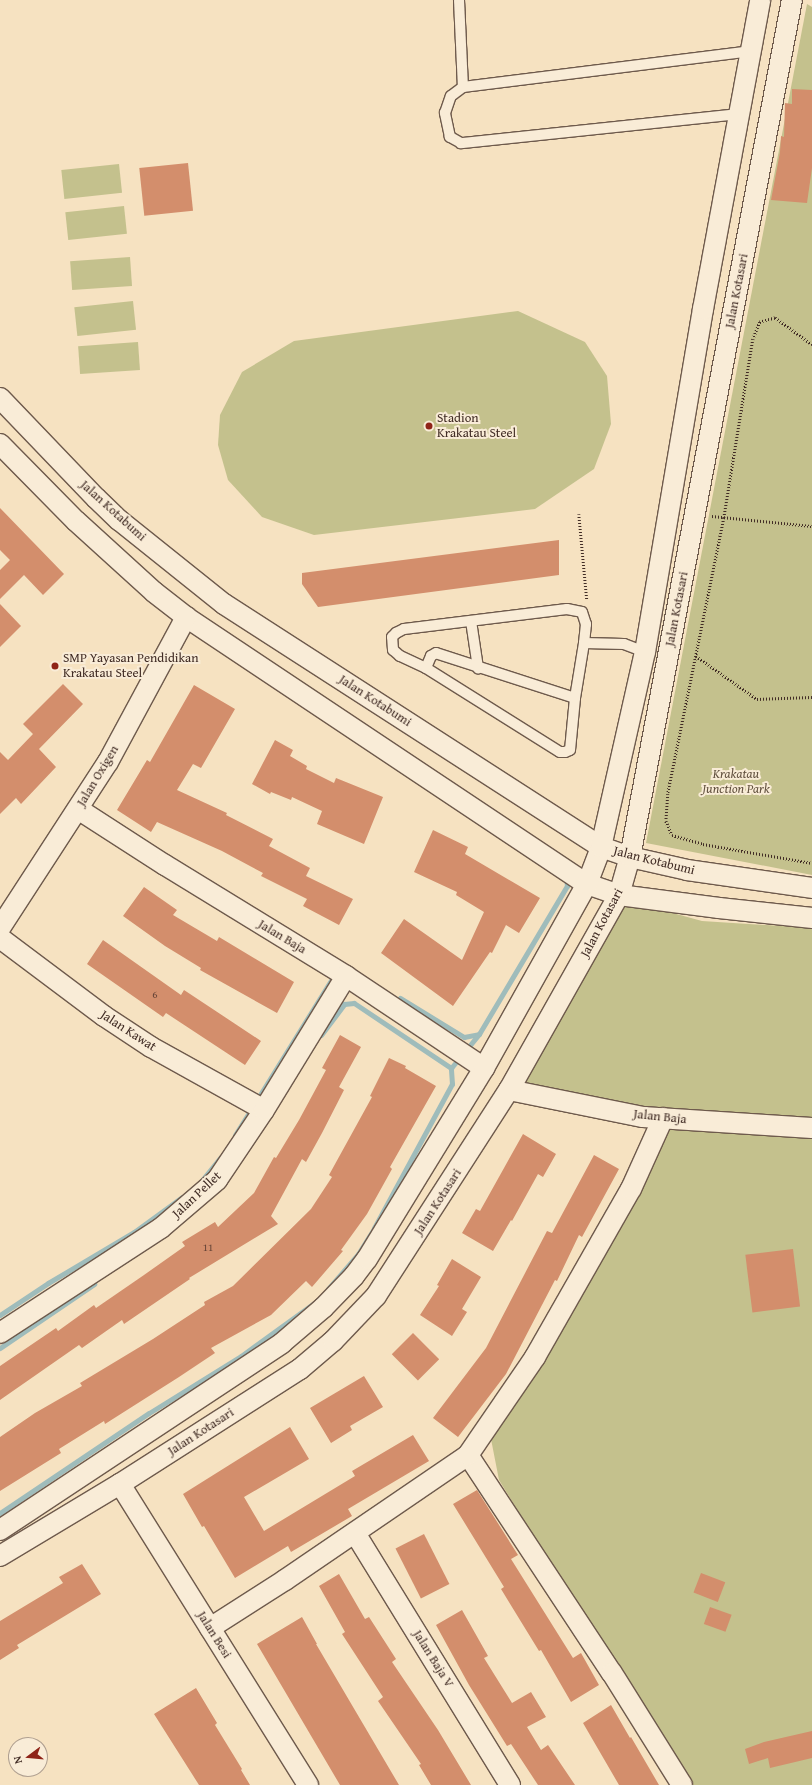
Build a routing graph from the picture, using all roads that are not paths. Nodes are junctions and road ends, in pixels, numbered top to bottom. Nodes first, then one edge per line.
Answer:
1 (459, 0) edge
2 (760, 0) edge
3 (792, 0) edge
4 (750, 51) junction
5 (463, 87) junction
6 (738, 114) junction
7 (0, 398) edge
8 (0, 444) edge
9 (96, 498) junction
10 (76, 521) junction
11 (186, 617) junction
12 (471, 621) junction
13 (584, 643) junction
14 (645, 652) junction
15 (426, 668) junction
16 (478, 668) junction
17 (575, 698) junction
18 (78, 809) junction
19 (601, 847) junction
20 (630, 857) junction
21 (587, 884) junction
22 (812, 888) edge
23 (619, 895) junction
24 (812, 918) edge
25 (0, 928) edge
26 (0, 938) edge
27 (346, 976) junction
28 (481, 1067) junction
29 (509, 1090) junction
30 (257, 1106) junction
31 (662, 1118) junction
32 (812, 1128) edge
33 (354, 1276) junction
34 (376, 1296) junction
35 (0, 1333) edge
36 (468, 1455) junction
37 (120, 1484) junction
38 (0, 1530) edge
39 (355, 1533) junction
40 (0, 1556) edge
41 (210, 1628) junction
42 (308, 1785) edge
43 (510, 1785) edge
44 (682, 1785) edge

1 - 5 lane
2 - 4 street, Jalan Kotasari
3 - 20 street, Jalan Kotasari
4 - 5 lane
4 - 6 street, Jalan Kotasari
5 - 6 lane
6 - 14 street, Jalan Kotasari
7 - 9 street, Jalan Kotabumi
8 - 10 street
9 - 10 street
9 - 19 street, Jalan Kotabumi
10 - 11 street
11 - 18 street, Jalan Oxigen
11 - 21 street
12 - 13 lane
12 - 15 lane
12 - 16 lane
13 - 14 lane
13 - 17 lane
14 - 19 street, Jalan Kotasari
15 - 16 lane
15 - 17 lane
16 - 17 lane
18 - 25 street, Jalan Oxigen
18 - 27 street, Jalan Baja
19 - 20 street, Jalan Kotabumi
19 - 21 street, Jalan Kotasari
20 - 22 street, Jalan Kotabumi
20 - 23 street, Jalan Kotasari
21 - 23 street
21 - 28 street, Jalan Kotasari
23 - 24 street
23 - 29 street, Jalan Kotasari
26 - 30 street, Jalan Kawat
27 - 28 street, Jalan Baja
27 - 30 street, Jalan Pellet
28 - 33 street, Jalan Kotasari
29 - 31 street, Jalan Baja
29 - 34 street, Jalan Kotasari
30 - 35 street, Jalan Pellet
31 - 32 street, Jalan Baja
31 - 36 street
33 - 34 street
33 - 38 street, Jalan Kotasari
34 - 37 street, Jalan Kotasari
36 - 39 street
36 - 44 street
37 - 40 street, Jalan Kotasari
37 - 41 street, Jalan Besi
39 - 41 street
39 - 43 street, Jalan Baja V
41 - 42 street, Jalan Besi

